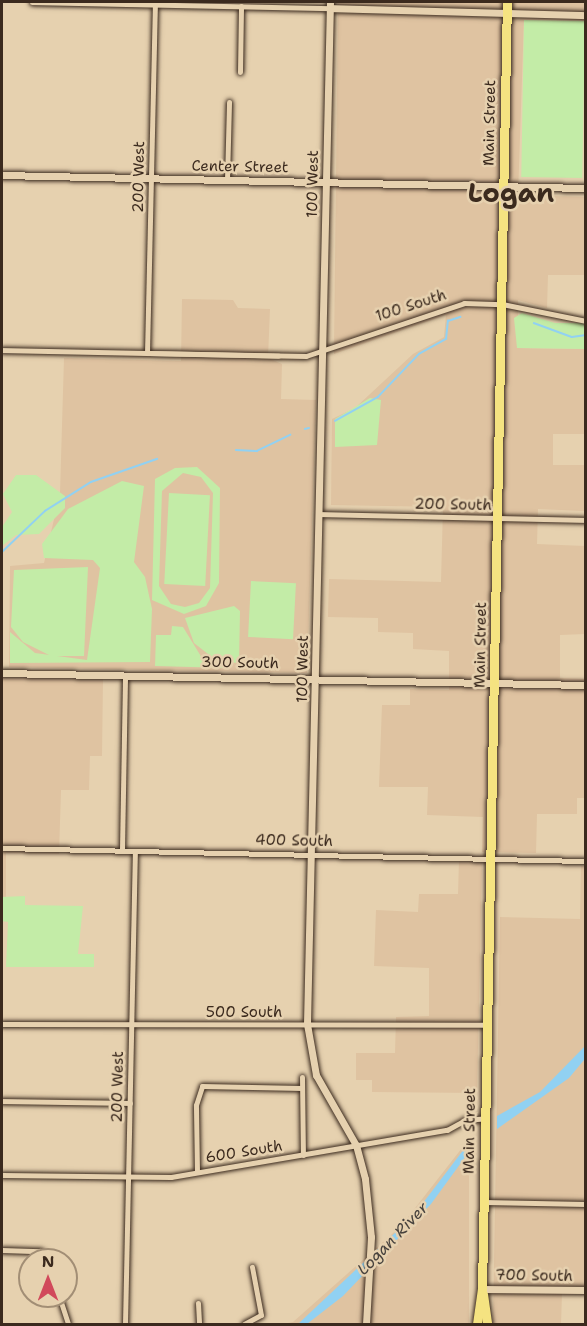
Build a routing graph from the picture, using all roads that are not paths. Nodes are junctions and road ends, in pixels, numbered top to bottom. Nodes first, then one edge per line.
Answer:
1 (32, 2) edge
2 (507, 2) edge
3 (155, 3) edge
4 (330, 5) edge
5 (241, 6) junction
6 (507, 14) junction
7 (585, 15) edge
8 (240, 72) dead end
9 (229, 102) dead end
10 (2, 175) edge
11 (151, 179) junction
12 (227, 180) junction
13 (326, 183) junction
14 (504, 187) junction
15 (585, 188) edge
16 (502, 304) junction
17 (585, 321) edge
18 (2, 350) edge
19 (323, 350) junction
20 (148, 353) junction
21 (320, 514) junction
22 (498, 518) junction
23 (585, 520) edge
24 (2, 672) edge
25 (125, 675) junction
26 (316, 678) junction
27 (495, 684) junction
28 (585, 685) edge
29 (2, 848) edge
30 (122, 850) junction
31 (135, 851) junction
32 (312, 854) junction
33 (491, 858) junction
34 (585, 861) edge
35 (2, 1024) edge
36 (308, 1024) junction
37 (131, 1025) junction
38 (487, 1025) junction
39 (302, 1077) dead end
40 (302, 1088) junction
41 (2, 1101) edge
42 (130, 1103) junction
43 (486, 1118) junction
44 (356, 1145) junction
45 (303, 1155) junction
46 (197, 1172) junction
47 (2, 1175) edge
48 (128, 1176) junction
49 (484, 1202) junction
50 (585, 1204) edge
51 (2, 1250) edge
52 (18, 1250) edge
53 (252, 1267) dead end
54 (482, 1289) junction
55 (585, 1290) edge
56 (198, 1303) dead end
57 (63, 1308) edge
58 (68, 1324) edge
59 (125, 1324) edge
60 (199, 1324) edge
61 (244, 1324) edge
62 (366, 1324) edge
63 (477, 1324) edge
64 (487, 1324) edge

1 - 3 street
2 - 6 highway, Main Street
3 - 5 street
3 - 11 street, 200 West
4 - 5 street
4 - 6 street
4 - 13 street, 100 West
5 - 8 street
6 - 7 street
6 - 14 highway, Main Street
9 - 12 street
10 - 11 street, Center Street
11 - 12 street, Center Street
11 - 20 street, 200 West
12 - 13 street, Center Street
13 - 14 street, Center Street
13 - 19 street, 100 West
14 - 15 street, Center Street
14 - 16 highway, Main Street
16 - 17 street, 100 South
16 - 19 street, 100 South
16 - 22 highway, Main Street
18 - 20 street, 100 South
19 - 20 street, 100 South
19 - 21 street, 100 West
21 - 22 street, 200 South
21 - 26 street, 100 West
22 - 23 street, 200 South
22 - 27 highway, Main Street
24 - 25 street, 300 South
25 - 26 street, 300 South
25 - 30 street
26 - 27 street, 300 South
26 - 32 street, 100 West
27 - 28 street, 300 South
27 - 33 highway, Main Street
29 - 30 street, 400 South
30 - 31 street, 400 South
31 - 32 street, 400 South
31 - 37 street, 200 West
32 - 33 street, 400 South
32 - 36 street, 100 West
33 - 34 street, 400 South
33 - 38 highway, Main Street
35 - 37 street, 500 South
36 - 37 street, 500 South
36 - 38 street, 500 South
36 - 44 street, 100 West
37 - 42 street, 200 West
38 - 43 highway, Main Street
39 - 40 street
40 - 45 street
40 - 46 street
41 - 42 street
42 - 48 street, 200 West
43 - 44 street, 600 South
43 - 49 highway, Main Street
44 - 45 street, 600 South
44 - 62 street, 100 West
45 - 46 street, 600 South
46 - 48 street, 600 South
47 - 48 street, 600 South
48 - 59 street, 200 West
49 - 50 street
49 - 54 highway, Main Street
51 - 52 street
53 - 61 street
54 - 55 street, 700 South
54 - 63 highway, Main Street
54 - 64 highway, Main Street
56 - 60 street
57 - 58 street

